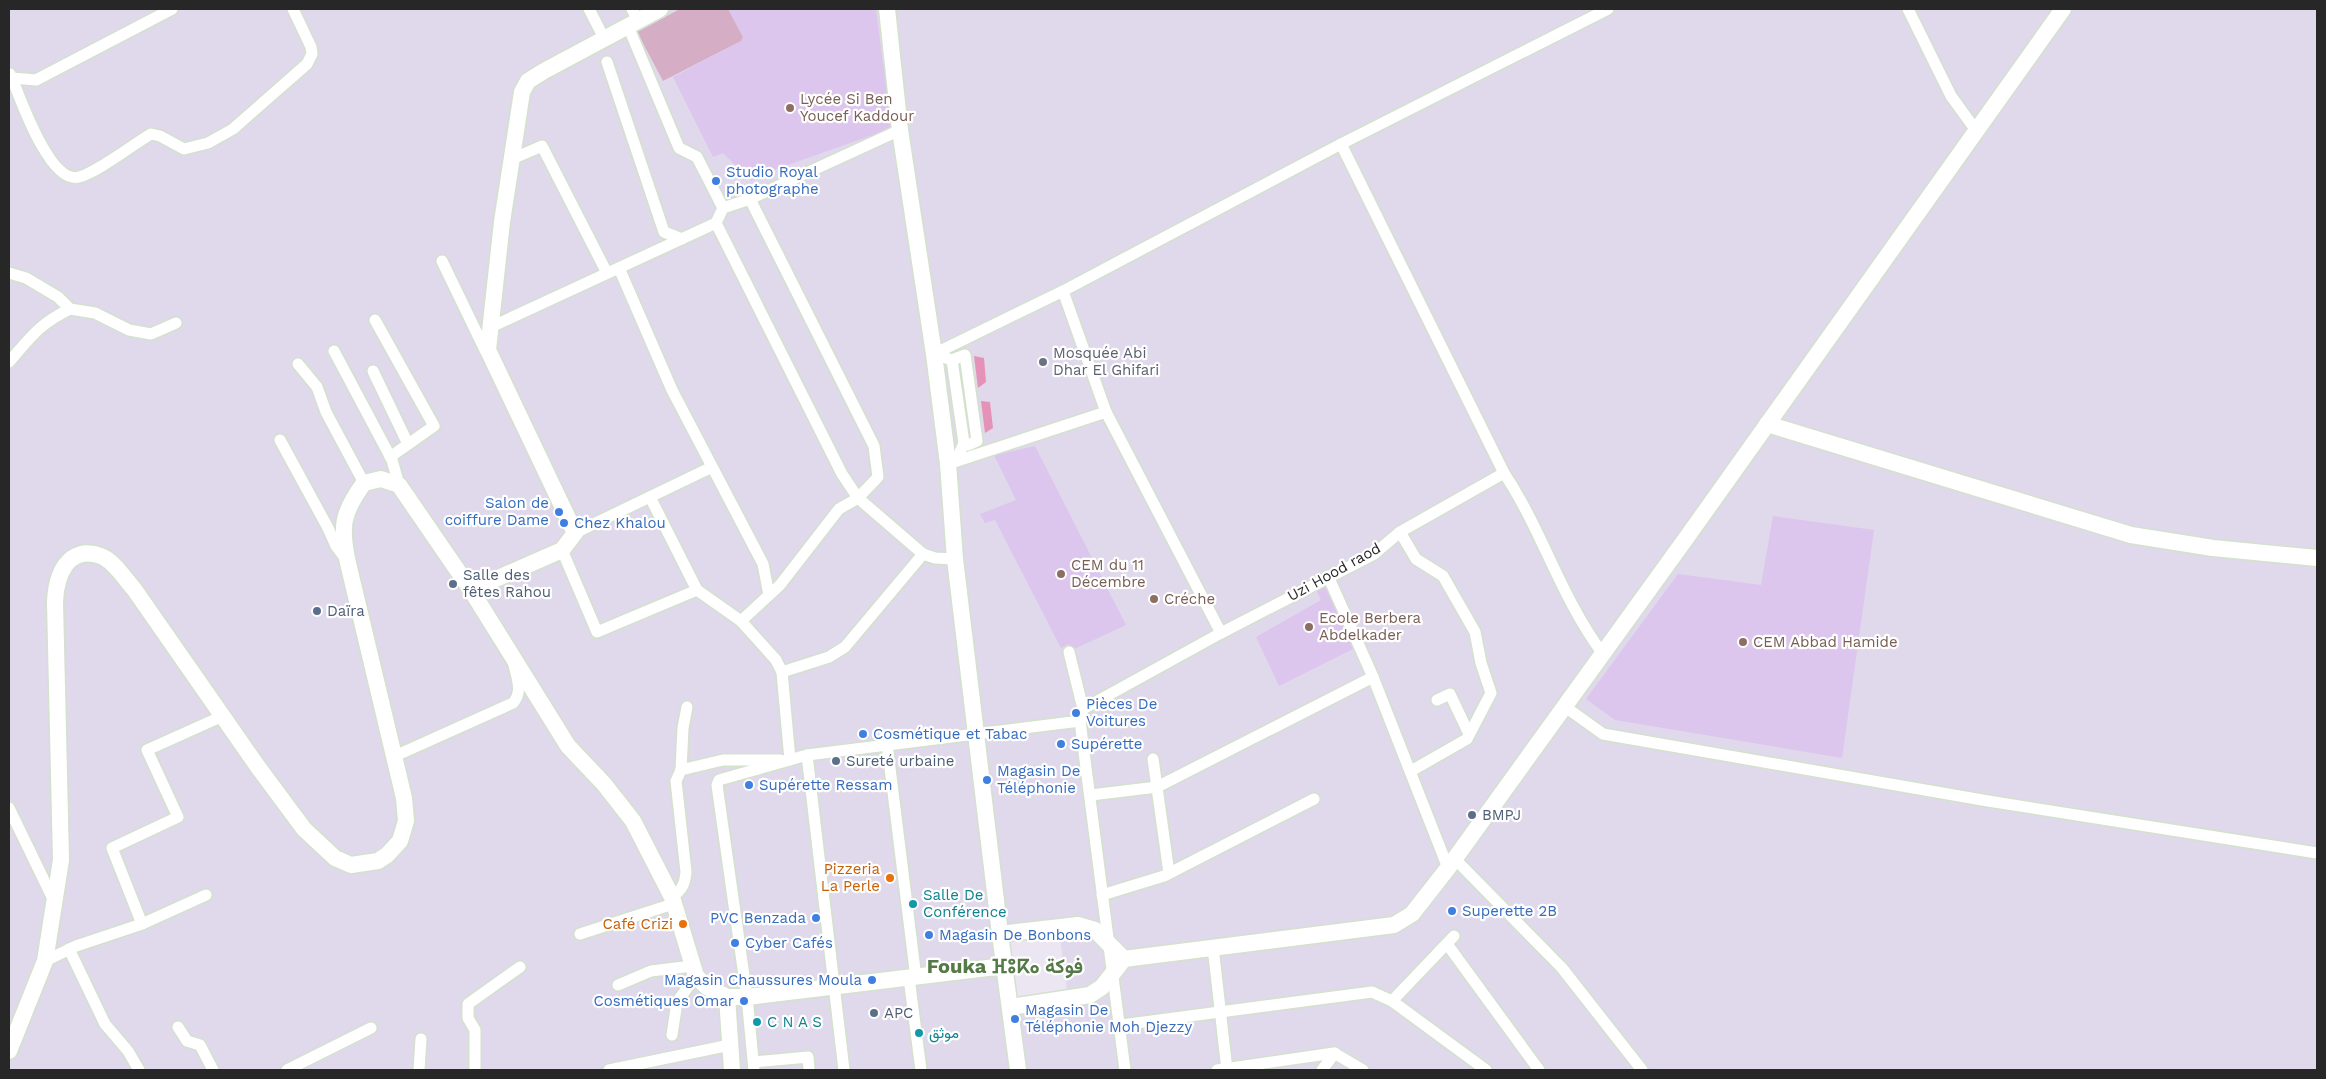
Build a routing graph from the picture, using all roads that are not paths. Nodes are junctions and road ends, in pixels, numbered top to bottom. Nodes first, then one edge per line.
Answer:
1 (172, 9) edge
2 (293, 9) edge
3 (588, 9) edge
4 (660, 9) edge
5 (887, 9) edge
6 (1608, 9) edge
7 (1908, 9) edge
8 (2062, 9) edge
9 (633, 19) edge
10 (604, 38) junction
11 (607, 62) dead end
12 (10, 75) edge
13 (900, 130) junction
14 (1975, 130) junction
15 (1341, 144) junction
16 (512, 159) junction
17 (750, 198) junction
18 (723, 208) junction
19 (716, 223) junction
20 (682, 239) junction
21 (442, 261) dead end
22 (619, 268) junction
23 (9, 273) edge
24 (607, 273) junction
25 (1063, 291) junction
26 (70, 309) junction
27 (375, 320) dead end
28 (176, 322) dead end
29 (491, 327) junction
30 (488, 350) junction
31 (334, 351) dead end
32 (934, 354) junction
33 (9, 362) edge
34 (298, 364) dead end
35 (373, 371) dead end
36 (1106, 412) junction
37 (1767, 424) junction
38 (280, 440) dead end
39 (408, 444) junction
40 (390, 456) junction
41 (952, 462) junction
42 (712, 467) junction
43 (1504, 473) junction
44 (364, 483) junction
45 (399, 485) junction
46 (650, 497) junction
47 (858, 498) junction
48 (1400, 532) junction
49 (576, 533) junction
50 (562, 550) junction
51 (923, 554) junction
52 (2317, 558) edge
53 (347, 560) junction
54 (956, 560) junction
55 (1328, 576) junction
56 (471, 590) junction
57 (697, 590) junction
58 (769, 595) junction
59 (741, 621) junction
60 (1221, 633) junction
61 (1069, 652) dead end
62 (1603, 654) junction
63 (513, 658) junction
64 (782, 672) junction
65 (1374, 677) junction
66 (1437, 700) dead end
67 (687, 706) dead end
68 (1564, 706) junction
69 (1083, 709) junction
70 (216, 719) dead end
71 (1080, 721) junction
72 (976, 733) junction
73 (1469, 734) junction
74 (887, 744) junction
75 (395, 756) junction
76 (807, 756) junction
77 (1153, 759) dead end
78 (790, 760) junction
79 (680, 770) junction
80 (1410, 771) junction
81 (1157, 786) junction
82 (1090, 795) junction
83 (1314, 799) dead end
84 (9, 808) edge
85 (2317, 853) edge
86 (1451, 864) junction
87 (1169, 873) junction
88 (206, 895) dead end
89 (1102, 895) junction
90 (672, 900) junction
91 (55, 904) junction
92 (142, 924) junction
93 (580, 934) dead end
94 (1000, 934) junction
95 (1107, 942) junction
96 (1213, 947) junction
97 (69, 950) junction
98 (1124, 959) junction
99 (45, 961) junction
100 (520, 966) dead end
101 (1004, 966) junction
102 (694, 971) junction
103 (1112, 975) junction
104 (912, 978) junction
105 (618, 985) dead end
106 (836, 987) junction
107 (727, 997) junction
108 (747, 997) junction
109 (1392, 1001) junction
110 (1010, 1007) junction
111 (1220, 1012) junction
112 (1121, 1025) junction
113 (178, 1027) dead end
114 (371, 1028) dead end
115 (672, 1035) dead end
116 (422, 1039) dead end
117 (730, 1045) junction
118 (9, 1051) edge
119 (1335, 1053) junction
120 (754, 1066) edge
121 (294, 1069) edge
122 (139, 1070) edge
123 (212, 1070) edge
124 (419, 1070) edge
125 (475, 1070) edge
126 (609, 1070) edge
127 (732, 1070) edge
128 (809, 1070) edge
129 (844, 1070) edge
130 (920, 1070) edge
131 (1018, 1070) edge
132 (1125, 1070) edge
133 (1224, 1070) edge
134 (1322, 1070) edge
135 (1363, 1070) edge
136 (1486, 1070) edge
137 (1539, 1070) edge
138 (1642, 1070) edge

1 - 12 street
2 - 12 street
3 - 10 street
4 - 9 main road
5 - 13 main road
6 - 15 street
7 - 14 street
8 - 14 main road
9 - 10 main road
9 - 18 street
10 - 16 main road
11 - 20 street
13 - 17 street
13 - 32 main road
14 - 37 main road
15 - 25 street
15 - 43 street
16 - 24 street
16 - 29 main road
17 - 18 street
17 - 47 street
18 - 19 street
19 - 20 street
19 - 47 street
20 - 22 street
21 - 30 street
22 - 24 street
22 - 42 street
23 - 26 street
24 - 29 street
25 - 32 street
25 - 36 street
26 - 28 street
26 - 33 street
27 - 39 street
29 - 30 main road
30 - 49 main road
31 - 40 street
32 - 41 main road
32 - 41 street
34 - 44 street
35 - 39 street
36 - 41 street
36 - 60 street
37 - 52 main road
37 - 62 main road
38 - 53 street
39 - 40 street
40 - 45 street
41 - 54 main road
42 - 46 street
42 - 58 street
43 - 48 street, Uzi Hood raod
43 - 62 street
44 - 45 main road
44 - 53 main road
45 - 56 main road
46 - 49 street
46 - 57 street
47 - 51 street
47 - 58 street
48 - 55 street, Uzi Hood raod
48 - 73 street
49 - 50 main road
50 - 56 main road
50 - 57 street
51 - 54 street
51 - 64 street
53 - 75 main road
54 - 72 main road
55 - 60 street, Uzi Hood raod
55 - 65 street
56 - 63 main road
57 - 59 street
58 - 59 street
59 - 64 street
60 - 69 street, Uzi Hood raod
61 - 69 street
62 - 68 main road
63 - 75 street
63 - 90 main road
64 - 78 street
65 - 80 street
65 - 81 street
66 - 73 street
67 - 79 street
68 - 85 street
68 - 86 main road
69 - 71 street
70 - 92 street
71 - 72 street
71 - 82 street
72 - 74 street
72 - 94 main road
73 - 80 street
74 - 76 street
74 - 104 street
75 - 91 main road
76 - 78 street
76 - 106 street
77 - 81 street
78 - 79 street
78 - 108 street
79 - 90 street
80 - 86 street
81 - 82 street
81 - 87 street
82 - 89 street
83 - 87 street
84 - 91 street
86 - 96 main road
86 - 138 street
87 - 89 street
88 - 92 street
89 - 95 street
90 - 93 street
90 - 102 main road
91 - 99 main road
92 - 97 street
94 - 95 main road
94 - 101 main road
95 - 98 main road
95 - 103 street
96 - 98 main road
96 - 111 street
97 - 99 street
97 - 122 street
98 - 103 main road
99 - 118 main road
100 - 125 street
101 - 104 main road
101 - 110 main road
102 - 105 street
102 - 107 main road
102 - 115 street
103 - 110 main road
103 - 112 street
104 - 106 main road
104 - 130 street
106 - 108 main road
106 - 129 street
107 - 108 main road
107 - 117 main road
108 - 120 street
109 - 111 street
109 - 136 street
109 - 137 street
110 - 131 main road
111 - 112 street
111 - 133 street
112 - 132 street
113 - 123 street
114 - 121 street
116 - 124 street
117 - 126 street
117 - 127 main road
119 - 133 street
119 - 134 street
119 - 135 street
120 - 128 street

